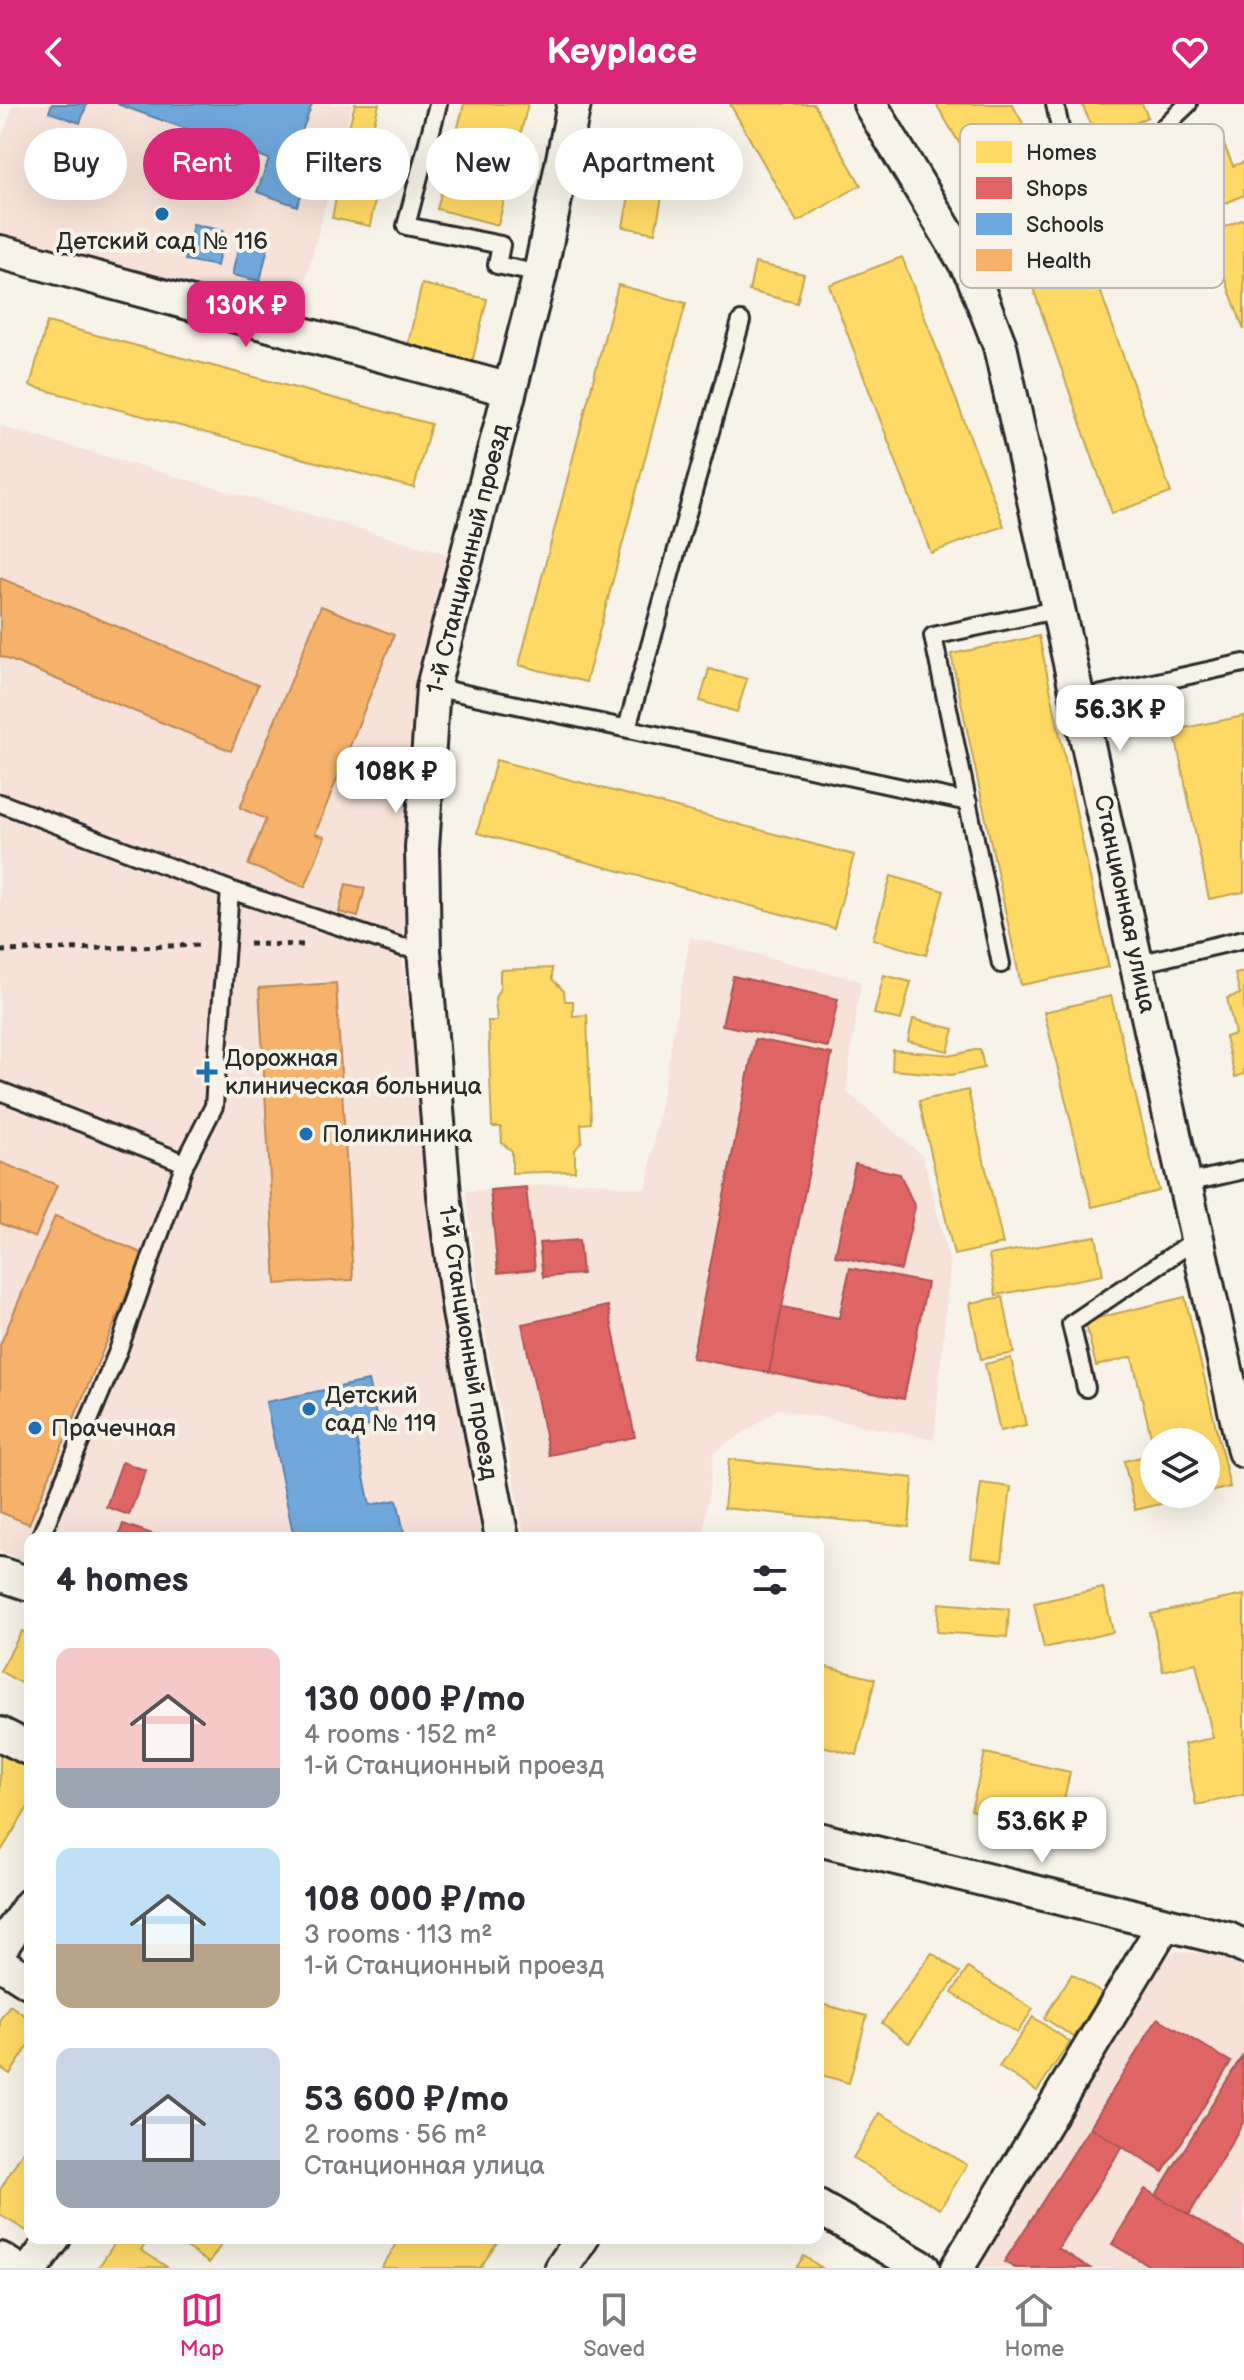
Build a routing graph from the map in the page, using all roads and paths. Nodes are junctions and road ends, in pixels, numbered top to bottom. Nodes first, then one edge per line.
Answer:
1 (438, 104) edge
2 (574, 104) edge
3 (870, 104) edge
4 (1055, 104) edge
5 (1188, 104) edge
6 (1059, 124) edge
7 (1167, 124) edge
8 (0, 252) edge
9 (960, 254) edge
10 (540, 274) junction
11 (978, 288) edge
12 (741, 321) dead end
13 (510, 390) junction
14 (1060, 609) junction
15 (1244, 663) edge
16 (433, 687) junction
17 (1080, 699) junction
18 (627, 728) junction
19 (968, 802) junction
20 (0, 803) edge
21 (230, 890) junction
22 (1244, 939) edge
23 (424, 950) junction
24 (1001, 964) dead end
25 (1138, 964) junction
26 (0, 1091) edge
27 (185, 1163) junction
28 (1244, 1170) edge
29 (1187, 1183) junction
30 (1200, 1237) junction
31 (1086, 1388) dead end
32 (1244, 1451) edge
33 (43, 1532) edge
34 (501, 1532) edge
35 (0, 1734) edge
36 (24, 1746) edge
37 (824, 1840) edge
38 (24, 1914) edge
39 (1164, 1925) junction
40 (1239, 1935) edge
41 (0, 1949) edge
42 (0, 1963) edge
43 (24, 1978) edge
44 (824, 2210) edge
45 (50, 2244) edge
46 (578, 2244) edge
47 (0, 2259) edge
48 (14, 2268) edge
49 (32, 2268) edge
50 (562, 2268) edge
51 (923, 2268) edge
52 (957, 2268) edge

1 - 10 lane
2 - 10 street, 1-й Станционный проезд
3 - 9 street, Станционная улица
4 - 6 lane
5 - 7 lane
8 - 13 street, 1-й Станционный проезд
10 - 13 street, 1-й Станционный проезд
11 - 14 street, Станционная улица
12 - 18 lane
13 - 16 street, 1-й Станционный проезд
14 - 17 street, Станционная улица
14 - 19 lane
15 - 17 lane
16 - 18 lane
16 - 23 street, 1-й Станционный проезд
17 - 25 street, Станционная улица
18 - 19 lane
19 - 24 lane
20 - 21 lane
21 - 23 lane
21 - 27 lane
22 - 25 lane
23 - 34 street, 1-й Станционный проезд
25 - 29 street, Станционная улица
26 - 27 lane
27 - 33 lane
28 - 29 lane
29 - 30 street, Станционная улица
30 - 31 lane
30 - 32 street, Станционная улица
35 - 36 street
37 - 39 street
38 - 41 street
39 - 40 street
39 - 52 street
42 - 43 street
44 - 51 street
45 - 49 street
46 - 50 street
47 - 48 street

